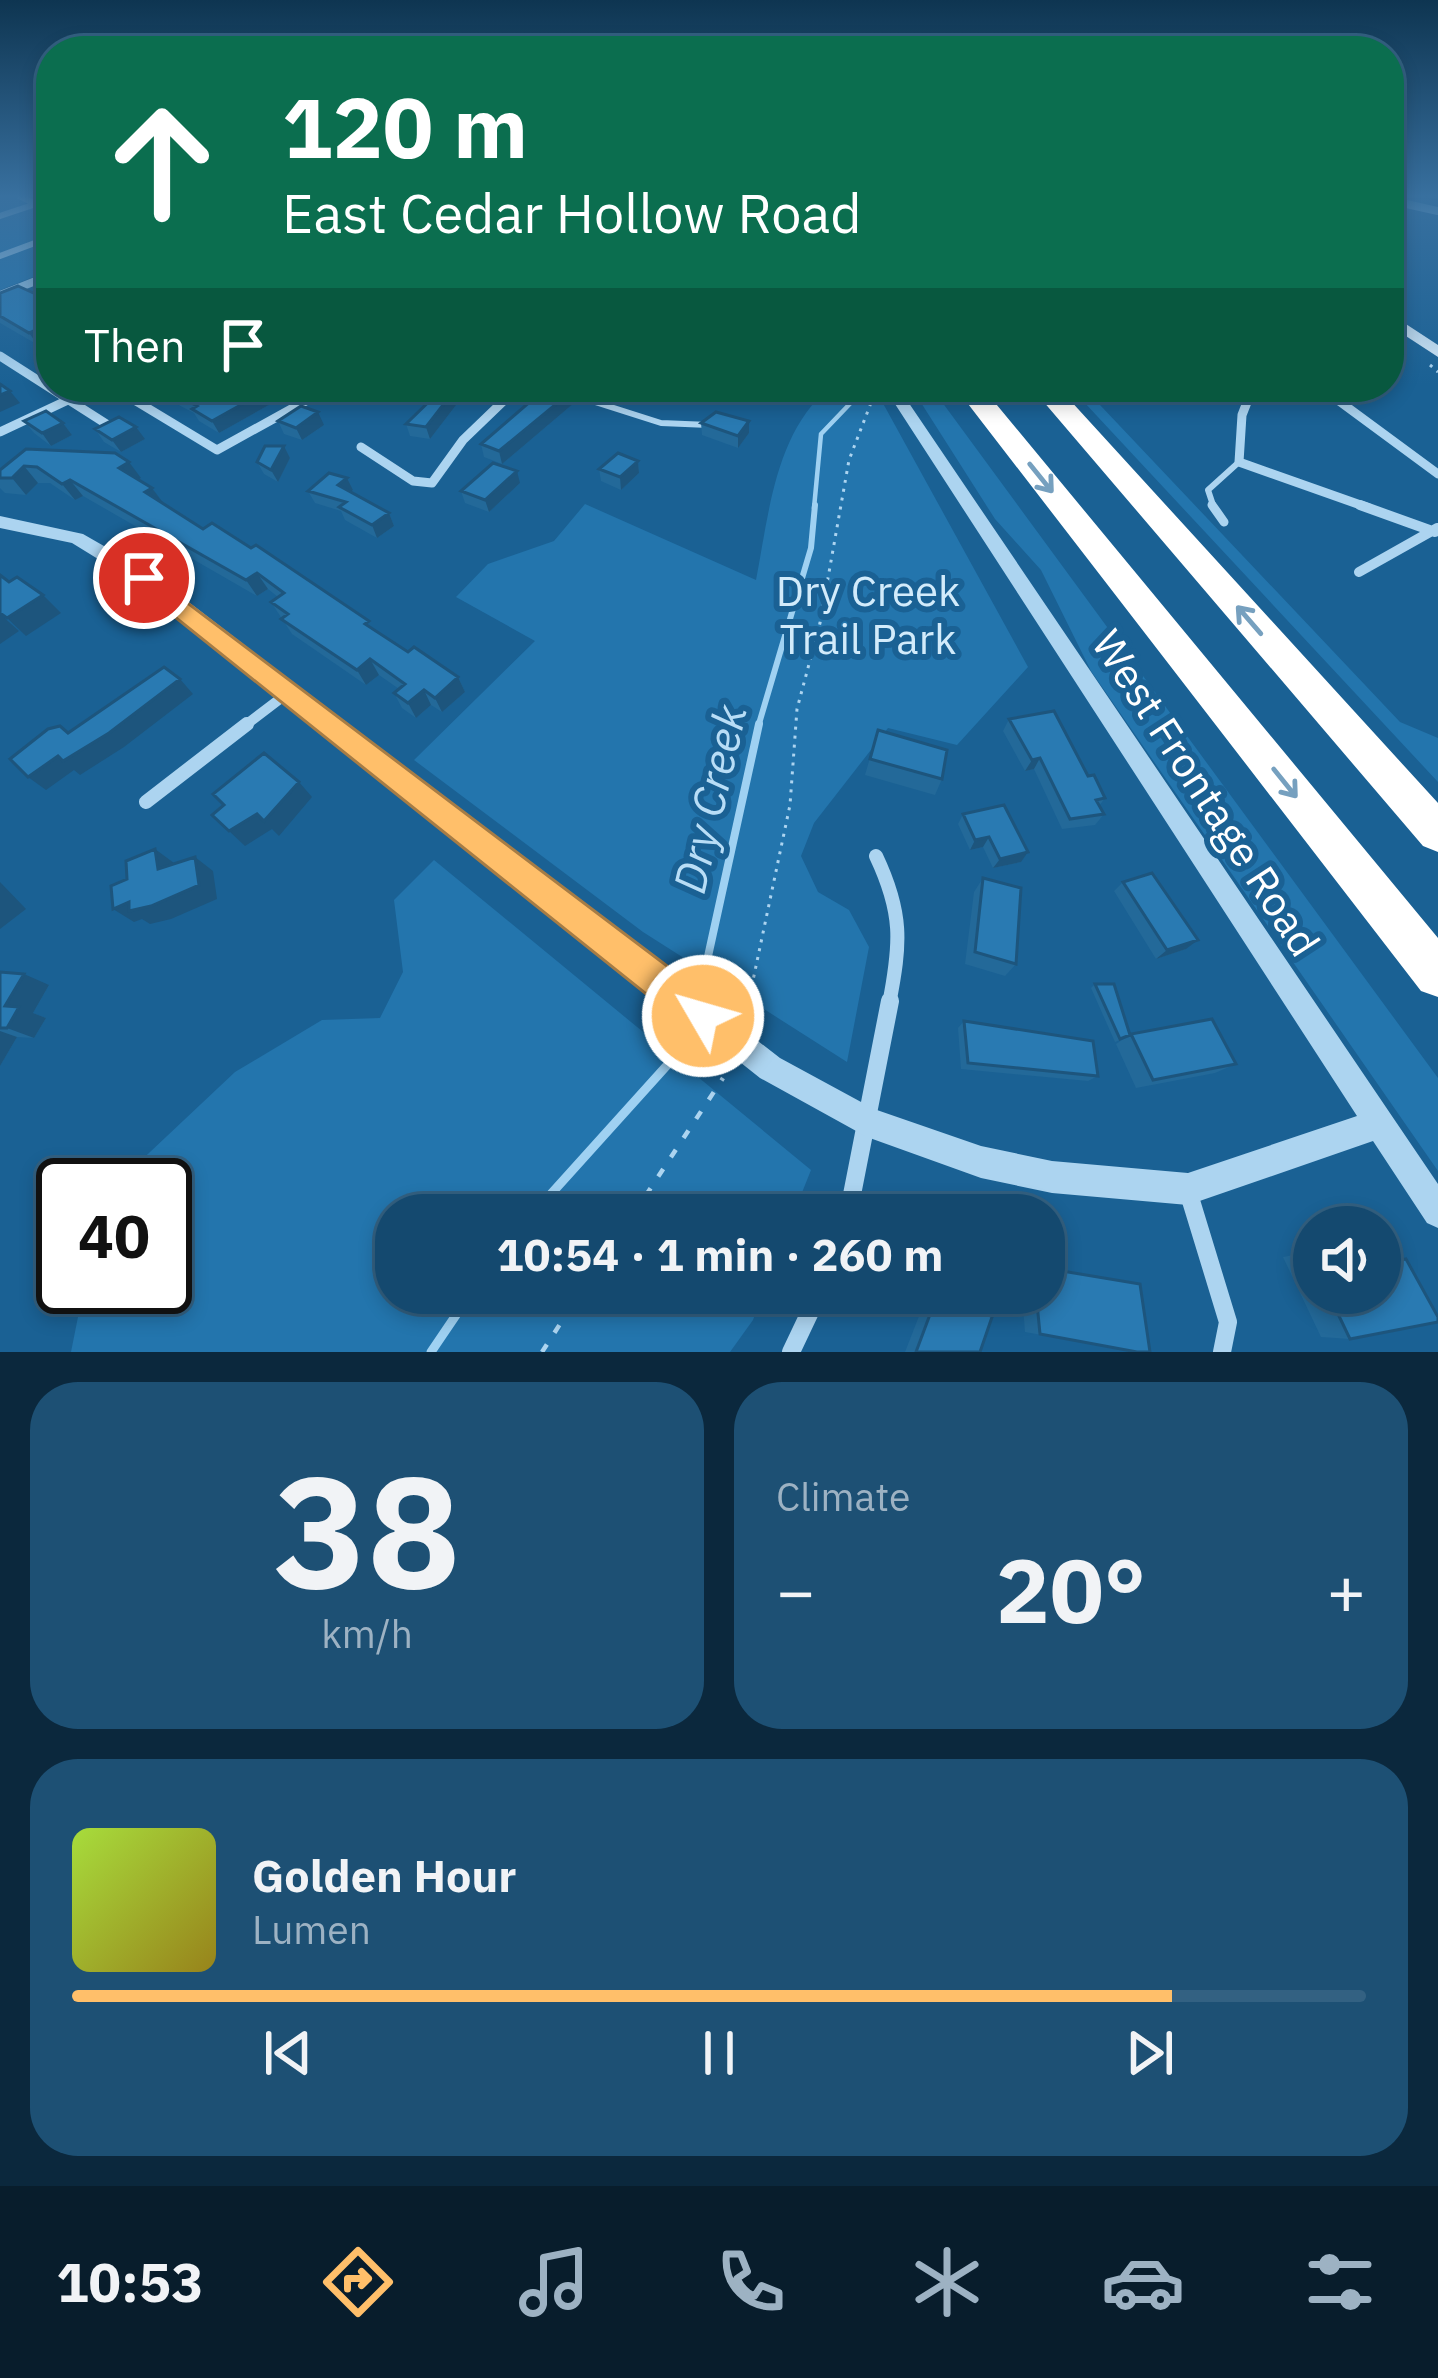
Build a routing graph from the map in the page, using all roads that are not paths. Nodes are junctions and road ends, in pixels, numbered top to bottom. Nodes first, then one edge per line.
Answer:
1 (36, 281) edge
2 (0, 295) edge
3 (1404, 328) edge
4 (1438, 352) edge
5 (0, 356) edge
6 (36, 379) edge
7 (64, 402) edge
8 (71, 402) edge
9 (138, 402) edge
10 (304, 402) edge
11 (502, 402) edge
12 (595, 402) edge
13 (899, 402) edge
14 (980, 402) edge
15 (1056, 402) edge
16 (1247, 402) edge
17 (1340, 402) edge
18 (108, 425) edge
19 (709, 425) edge
20 (0, 432) edge
21 (362, 447) dead end
22 (1239, 462) junction
23 (1438, 474) edge
24 (0, 522) edge
25 (1224, 522) dead end
26 (1436, 529) edge
27 (1359, 572) dead end
28 (289, 692) junction
29 (146, 802) dead end
30 (1438, 833) edge
31 (876, 856) dead end
32 (1438, 974) edge
33 (867, 1122) junction
34 (1377, 1124) junction
35 (1188, 1190) junction
36 (852, 1194) edge
37 (1438, 1212) edge
38 (809, 1314) edge
39 (791, 1352) edge
40 (1222, 1352) edge

1 - 2 street
3 - 4 main road
5 - 6 street
7 - 20 street
8 - 18 street
9 - 10 street
11 - 21 street
12 - 19 lane
13 - 34 street, West Frontage Road
14 -> 32 highway
30 -> 15 highway
16 - 22 street
17 - 23 street
22 - 25 lane
22 - 26 street
24 - 28 street
26 - 27 street
28 - 29 street
28 - 33 street
31 - 33 street
33 - 35 street
33 - 36 street
34 - 35 street
34 - 37 street, West Frontage Road
35 - 40 street
38 - 39 street

